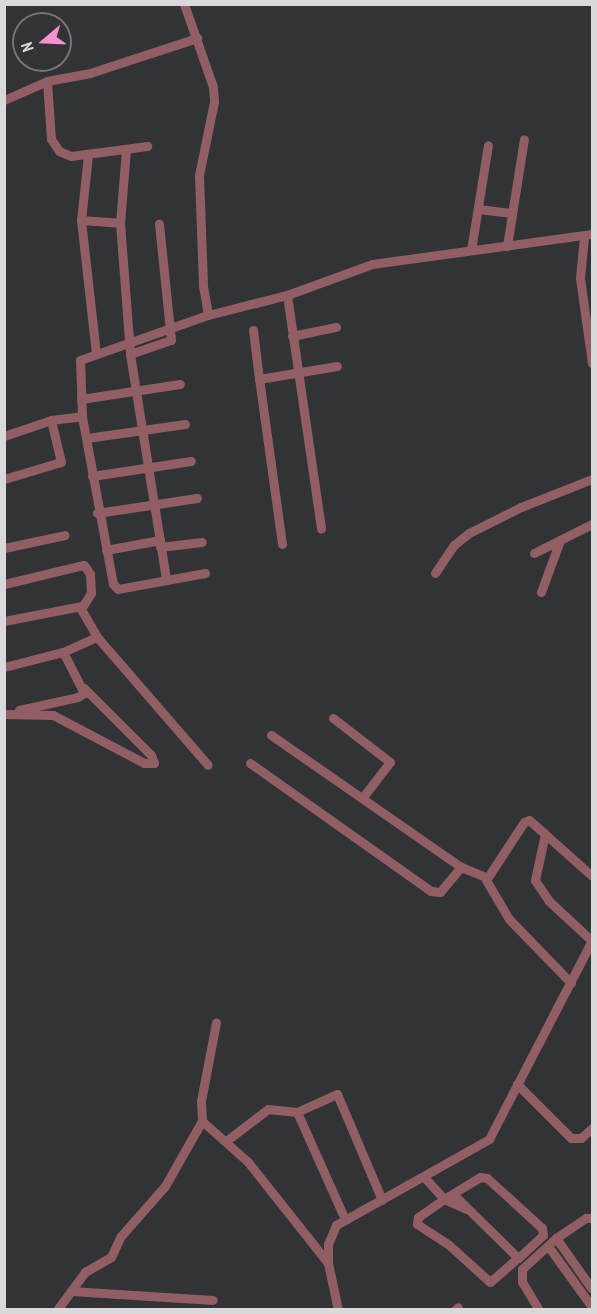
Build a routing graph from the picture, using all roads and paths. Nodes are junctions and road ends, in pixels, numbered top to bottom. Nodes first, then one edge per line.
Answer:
1 (184, 4) edge
2 (197, 38) junction
3 (47, 81) junction
4 (4, 100) edge
5 (524, 139) dead end
6 (488, 145) dead end
7 (147, 146) dead end
8 (126, 148) junction
9 (88, 155) junction
10 (478, 209) junction
11 (510, 213) junction
12 (81, 220) junction
13 (120, 223) junction
14 (159, 224) dead end
15 (588, 236) edge
16 (507, 246) junction
17 (471, 250) junction
18 (287, 295) junction
19 (208, 315) junction
20 (336, 327) dead end
21 (171, 328) junction
22 (253, 330) dead end
23 (292, 336) junction
24 (130, 349) junction
25 (96, 354) junction
26 (592, 363) edge
27 (337, 366) dead end
28 (297, 371) junction
29 (259, 379) junction
30 (180, 384) dead end
31 (136, 390) junction
32 (81, 399) junction
33 (82, 416) junction
34 (51, 420) junction
35 (185, 424) dead end
36 (141, 428) junction
37 (4, 436) edge
38 (87, 438) junction
39 (191, 462) dead end
40 (147, 467) junction
41 (92, 476) junction
42 (4, 479) edge
43 (592, 479) edge
44 (197, 498) dead end
45 (153, 504) junction
46 (97, 513) junction
47 (592, 524) edge
48 (321, 530) dead end
49 (65, 535) dead end
50 (560, 540) junction
51 (202, 542) dead end
52 (160, 543) junction
53 (282, 544) dead end
54 (4, 548) edge
55 (106, 550) junction
56 (534, 553) dead end
57 (205, 573) dead end
58 (435, 573) dead end
59 (166, 580) junction
60 (4, 584) edge
61 (541, 592) dead end
62 (81, 606) junction
63 (4, 621) edge
64 (97, 638) junction
65 (63, 652) junction
66 (4, 667) edge
67 (84, 688) junction
68 (4, 713) edge
69 (333, 718) dead end
70 (271, 735) dead end
71 (250, 763) dead end
72 (208, 765) dead end
73 (363, 797) junction
74 (545, 834) junction
75 (461, 867) junction
76 (592, 876) edge
77 (486, 877) junction
78 (592, 940) edge
79 (571, 982) junction
80 (216, 1022) dead end
81 (517, 1084) junction
82 (297, 1112) junction
83 (202, 1121) junction
84 (592, 1128) edge
85 (226, 1141) junction
86 (425, 1178) junction
87 (453, 1194) junction
88 (444, 1199) junction
89 (382, 1200) junction
90 (468, 1209) junction
91 (344, 1217) junction
92 (592, 1218) edge
93 (556, 1238) junction
94 (548, 1246) junction
95 (518, 1257) junction
96 (328, 1263) junction
97 (592, 1289) edge
98 (71, 1291) junction
99 (155, 1298) junction
100 (199, 1299) junction
101 (213, 1300) dead end
102 (592, 1307) edge
103 (57, 1310) edge
104 (154, 1310) edge
105 (197, 1310) edge
106 (338, 1310) edge
107 (539, 1310) edge

1 - 2 street
2 - 3 street
2 - 19 street
3 - 4 street
3 - 9 street
5 - 11 street
6 - 10 street
7 - 8 street
8 - 9 street
8 - 13 street
9 - 12 street
10 - 11 street
10 - 17 street
11 - 16 street
12 - 13 street
12 - 25 street
13 - 24 street
14 - 21 street
15 - 16 street
15 - 26 street
16 - 17 street
17 - 18 street
18 - 19 street
18 - 23 street
19 - 21 street
20 - 23 street
21 - 24 street
22 - 29 street
23 - 28 street
24 - 25 street
24 - 31 street
25 - 32 street
27 - 28 street
28 - 29 street
28 - 48 street
29 - 53 street
30 - 31 street
31 - 32 street
31 - 36 street
32 - 33 street
33 - 34 street
33 - 38 street
34 - 37 street
34 - 42 street
35 - 36 street
36 - 38 street
36 - 40 street
38 - 41 street
39 - 40 street
40 - 41 street
40 - 45 street
41 - 46 street
43 - 58 street
44 - 45 street
45 - 46 street
45 - 52 street
46 - 55 street
47 - 50 street
49 - 54 street
50 - 56 street
50 - 61 street
51 - 52 street
52 - 55 street
52 - 59 street
55 - 59 street
57 - 59 street
60 - 62 street
62 - 63 street
62 - 64 street
64 - 65 street
64 - 72 street
65 - 66 street
65 - 67 street
67 - 68 street
67 - 68 street
69 - 73 street
70 - 73 street
71 - 75 street
73 - 75 street
74 - 76 street
74 - 77 street
74 - 78 street
75 - 77 street
77 - 79 street
78 - 79 street
79 - 81 street
80 - 83 street
81 - 84 street
81 - 86 street
82 - 85 street
82 - 89 street
82 - 91 street
83 - 85 street
83 - 98 street
85 - 96 street
86 - 88 street
86 - 89 street
87 - 88 street
87 - 90 street
87 - 95 street
88 - 90 street
88 - 95 street
89 - 91 street
90 - 95 street
91 - 96 street
92 - 93 street
93 - 94 street
93 - 97 street
94 - 102 street
94 - 107 street
96 - 106 street
98 - 99 street
98 - 103 street
99 - 100 street
99 - 104 street
100 - 101 street
100 - 105 street

